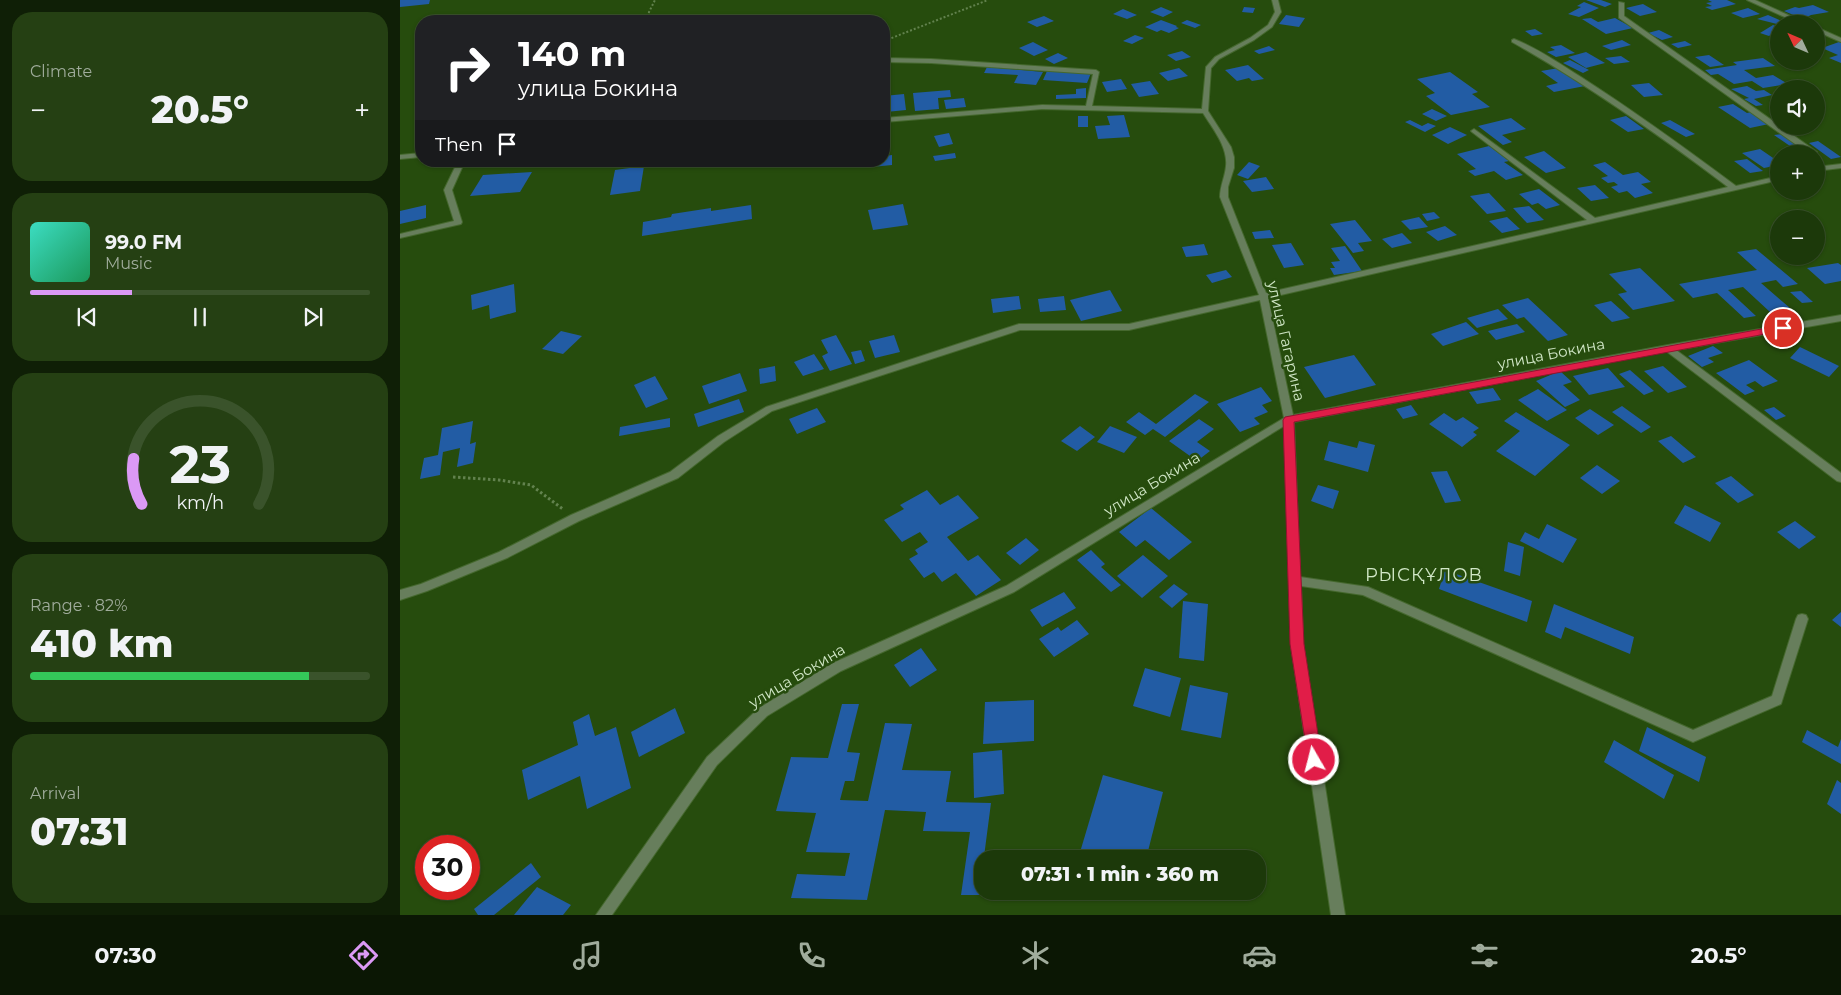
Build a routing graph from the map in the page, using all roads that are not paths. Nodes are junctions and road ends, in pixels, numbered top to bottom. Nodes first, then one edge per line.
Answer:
1 (1275, 0) edge
2 (1750, 0) edge
3 (1622, 3) dead end
4 (1784, 15) edge
5 (1825, 33) edge
6 (1841, 40) edge
7 (1514, 41) dead end
8 (890, 60) edge
9 (1089, 107) junction
10 (1205, 111) junction
11 (890, 120) edge
12 (1474, 131) dead end
13 (1801, 145) edge
14 (415, 156) edge
15 (400, 157) edge
16 (1825, 162) edge
17 (1831, 166) junction
18 (1841, 166) edge
19 (459, 167) edge
20 (1825, 167) edge
21 (1770, 180) edge
22 (1734, 188) junction
23 (1594, 221) junction
24 (400, 236) edge
25 (1264, 295) junction
26 (1841, 318) edge
27 (1668, 348) junction
28 (1289, 420) junction
29 (1841, 478) edge
30 (1295, 581) junction
31 (400, 595) edge
32 (1802, 619) dead end
33 (603, 915) edge
34 (1338, 915) edge

1 - 10 street
2 - 4 street
3 - 13 street
5 - 6 street
7 - 22 street
8 - 9 street
9 - 10 street
9 - 11 street
10 - 25 street, улица Гагарина
12 - 23 street
14 - 15 street
16 - 17 street
17 - 18 street
17 - 20 street
19 - 24 street
21 - 22 street
22 - 23 street
23 - 25 street
25 - 28 street, улица Гагарина
25 - 31 street
26 - 27 street, улица Бокина
27 - 28 street, улица Бокина
27 - 29 street
28 - 30 street, улица Гагарина
28 - 33 street, улица Бокина
30 - 32 street
30 - 34 street, улица Гагарина

